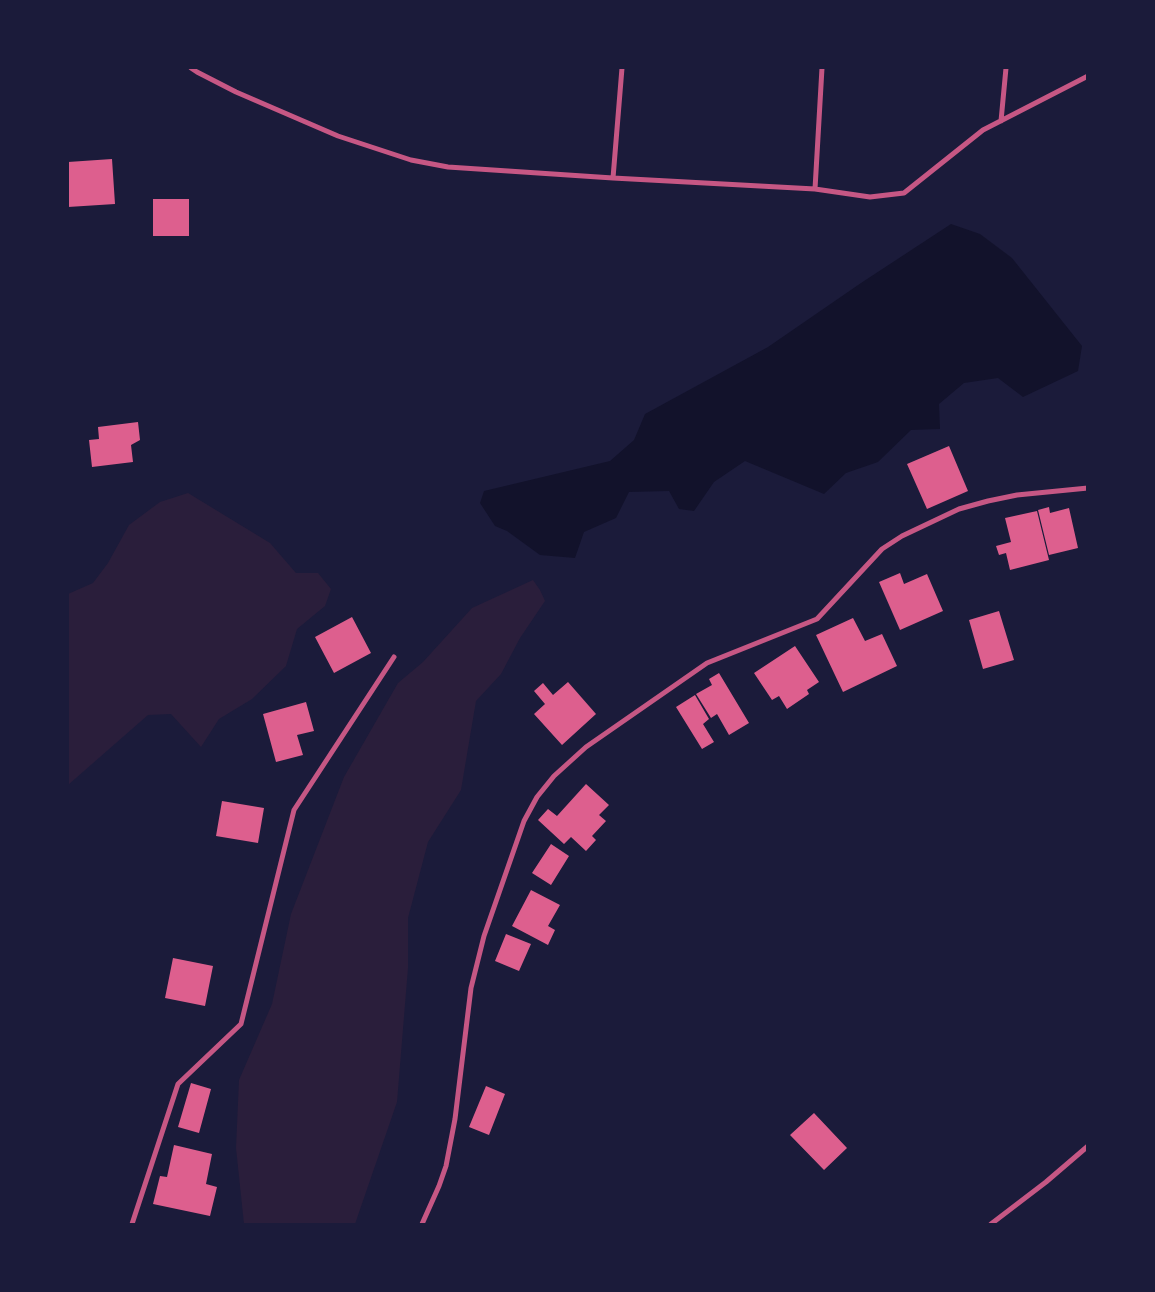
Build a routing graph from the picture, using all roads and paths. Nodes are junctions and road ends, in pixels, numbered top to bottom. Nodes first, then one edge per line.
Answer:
1 (191, 68) edge
2 (622, 68) edge
3 (822, 68) edge
4 (1006, 68) edge
5 (1088, 76) edge
6 (1001, 121) junction
7 (613, 178) junction
8 (816, 189) junction
9 (1088, 488) edge
10 (394, 658) dead end
11 (1088, 1146) edge
12 (132, 1224) edge
13 (422, 1224) edge
14 (991, 1224) edge

1 - 7 street
2 - 7 street
3 - 8 street
4 - 6 street
5 - 6 street
6 - 8 street
7 - 8 street
9 - 13 street
10 - 12 street
11 - 14 street

